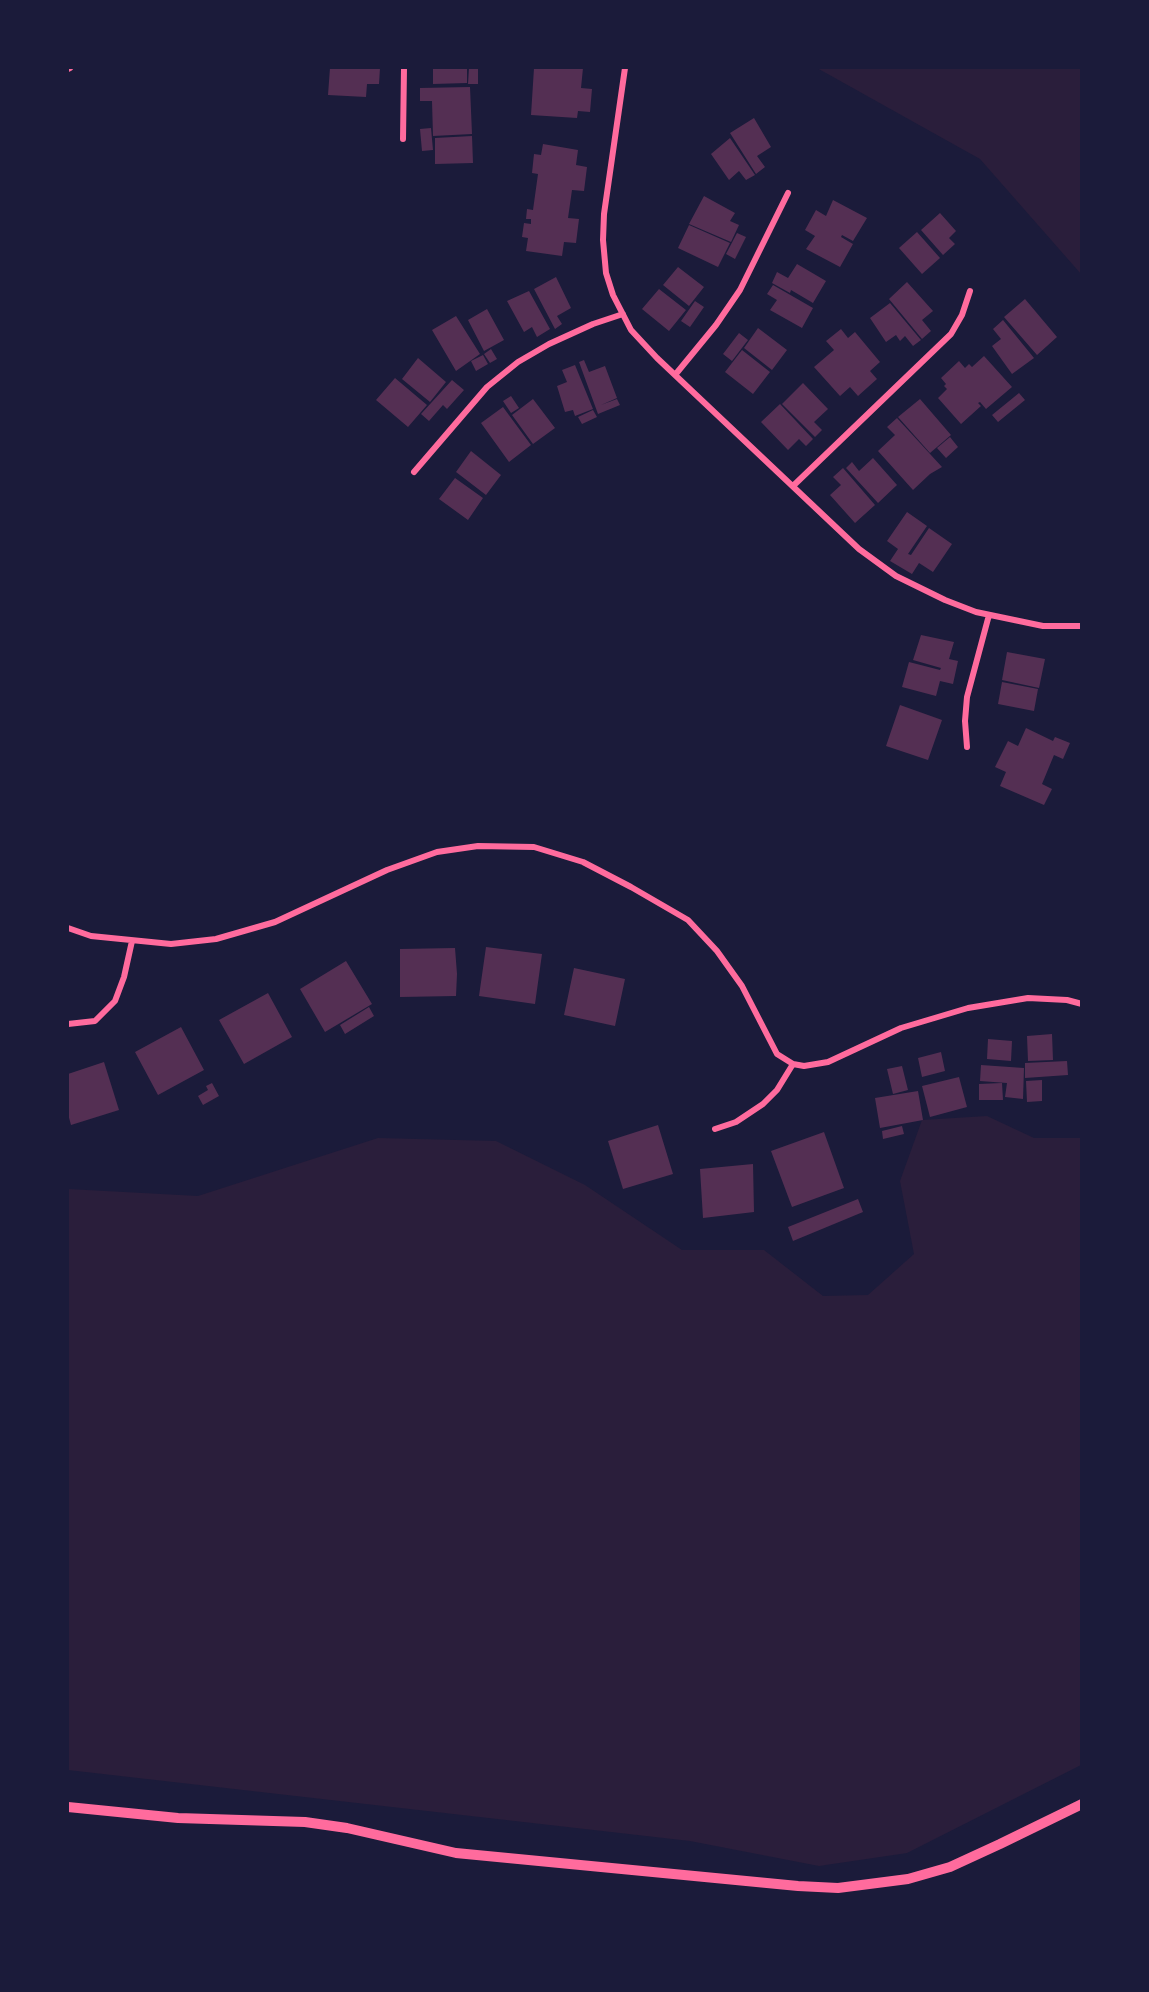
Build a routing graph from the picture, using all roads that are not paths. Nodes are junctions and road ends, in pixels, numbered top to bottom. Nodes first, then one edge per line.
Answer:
1 (404, 68) edge
2 (626, 68) edge
3 (403, 140) dead end
4 (788, 193) dead end
5 (970, 291) dead end
6 (623, 314) junction
7 (675, 375) junction
8 (414, 472) dead end
9 (792, 486) junction
10 (989, 615) junction
11 (1082, 627) edge
12 (967, 747) dead end
13 (68, 928) edge
14 (132, 941) junction
15 (1082, 1004) edge
16 (68, 1024) edge
17 (793, 1064) junction
18 (715, 1129) dead end
19 (1082, 1804) edge
20 (68, 1807) edge

1 - 3 street
2 - 6 street
4 - 7 street
5 - 9 street
6 - 7 street
6 - 8 street
7 - 9 street
9 - 10 street
10 - 11 street
10 - 12 street
13 - 14 street
14 - 16 street
14 - 17 street
15 - 17 street
17 - 18 street
19 - 20 street

